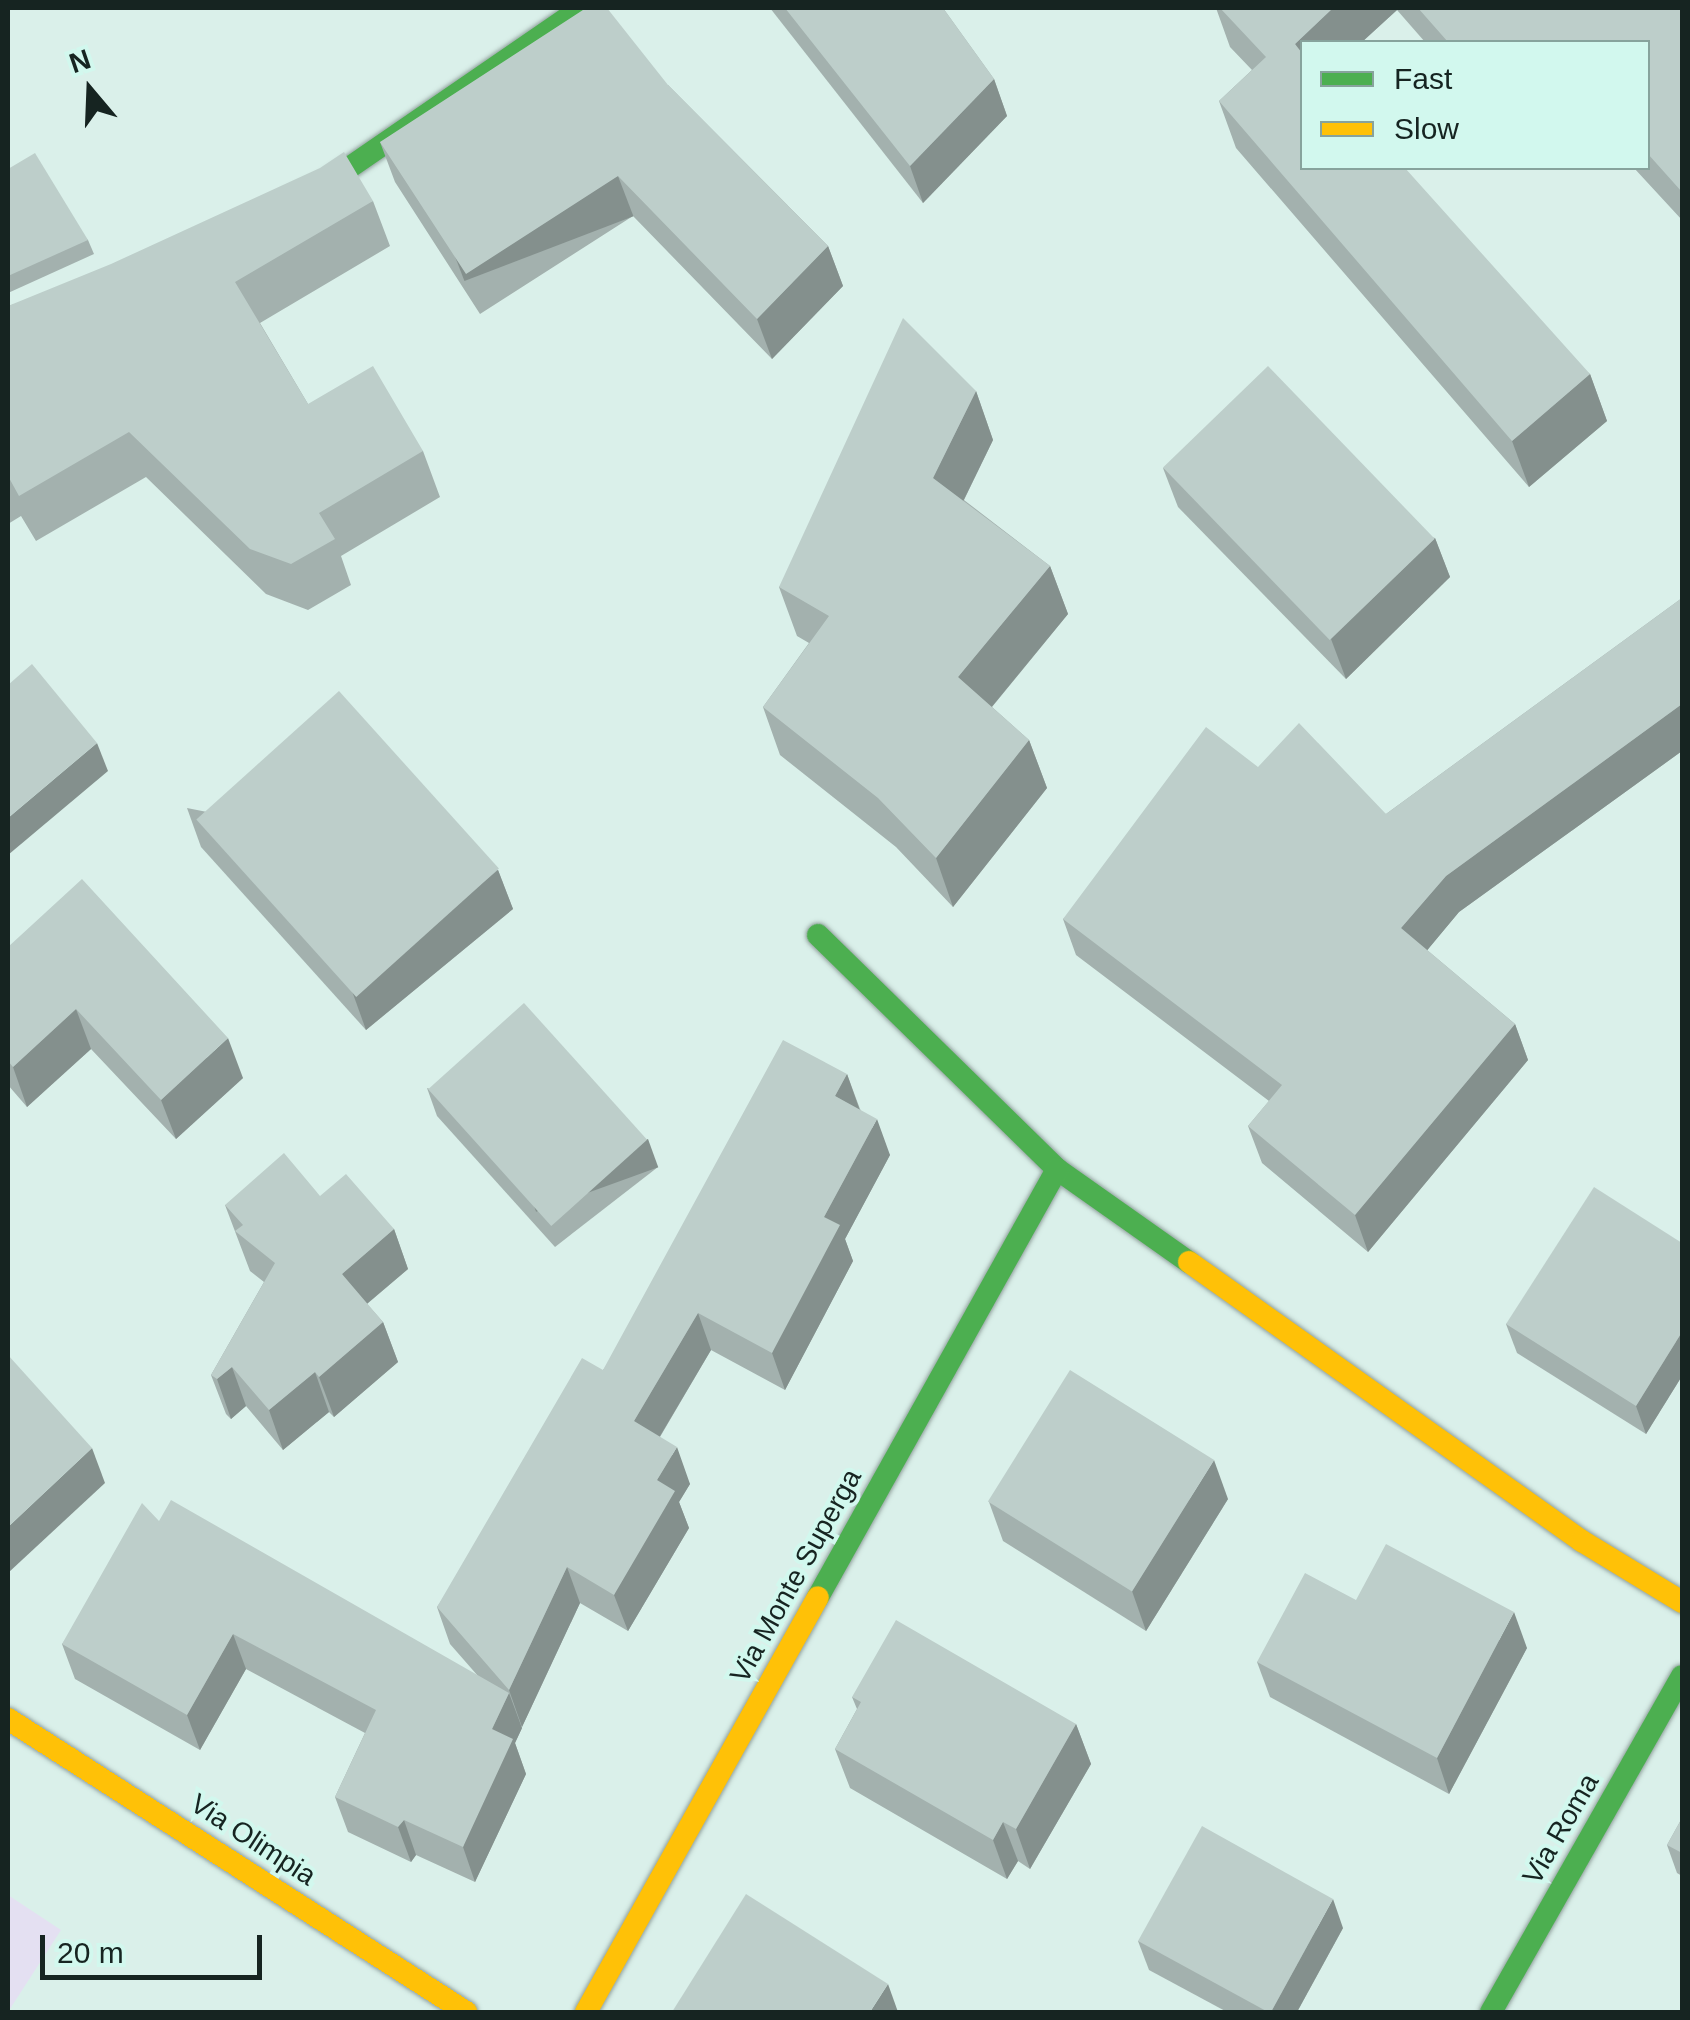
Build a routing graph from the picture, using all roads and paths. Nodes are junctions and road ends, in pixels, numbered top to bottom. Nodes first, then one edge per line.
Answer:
1 (582, 8) edge
2 (272, 209) edge
3 (818, 935) dead end
4 (1057, 1169) junction
5 (1682, 1602) edge
6 (1682, 1676) edge
7 (8, 1718) edge
8 (466, 2012) edge
9 (586, 2012) edge
10 (1491, 2012) edge

1 - 2 street
3 - 4 street
4 - 5 street
4 - 9 street, Via Monte Superga
6 - 10 street, Via Roma
7 - 8 street, Via Olimpia

